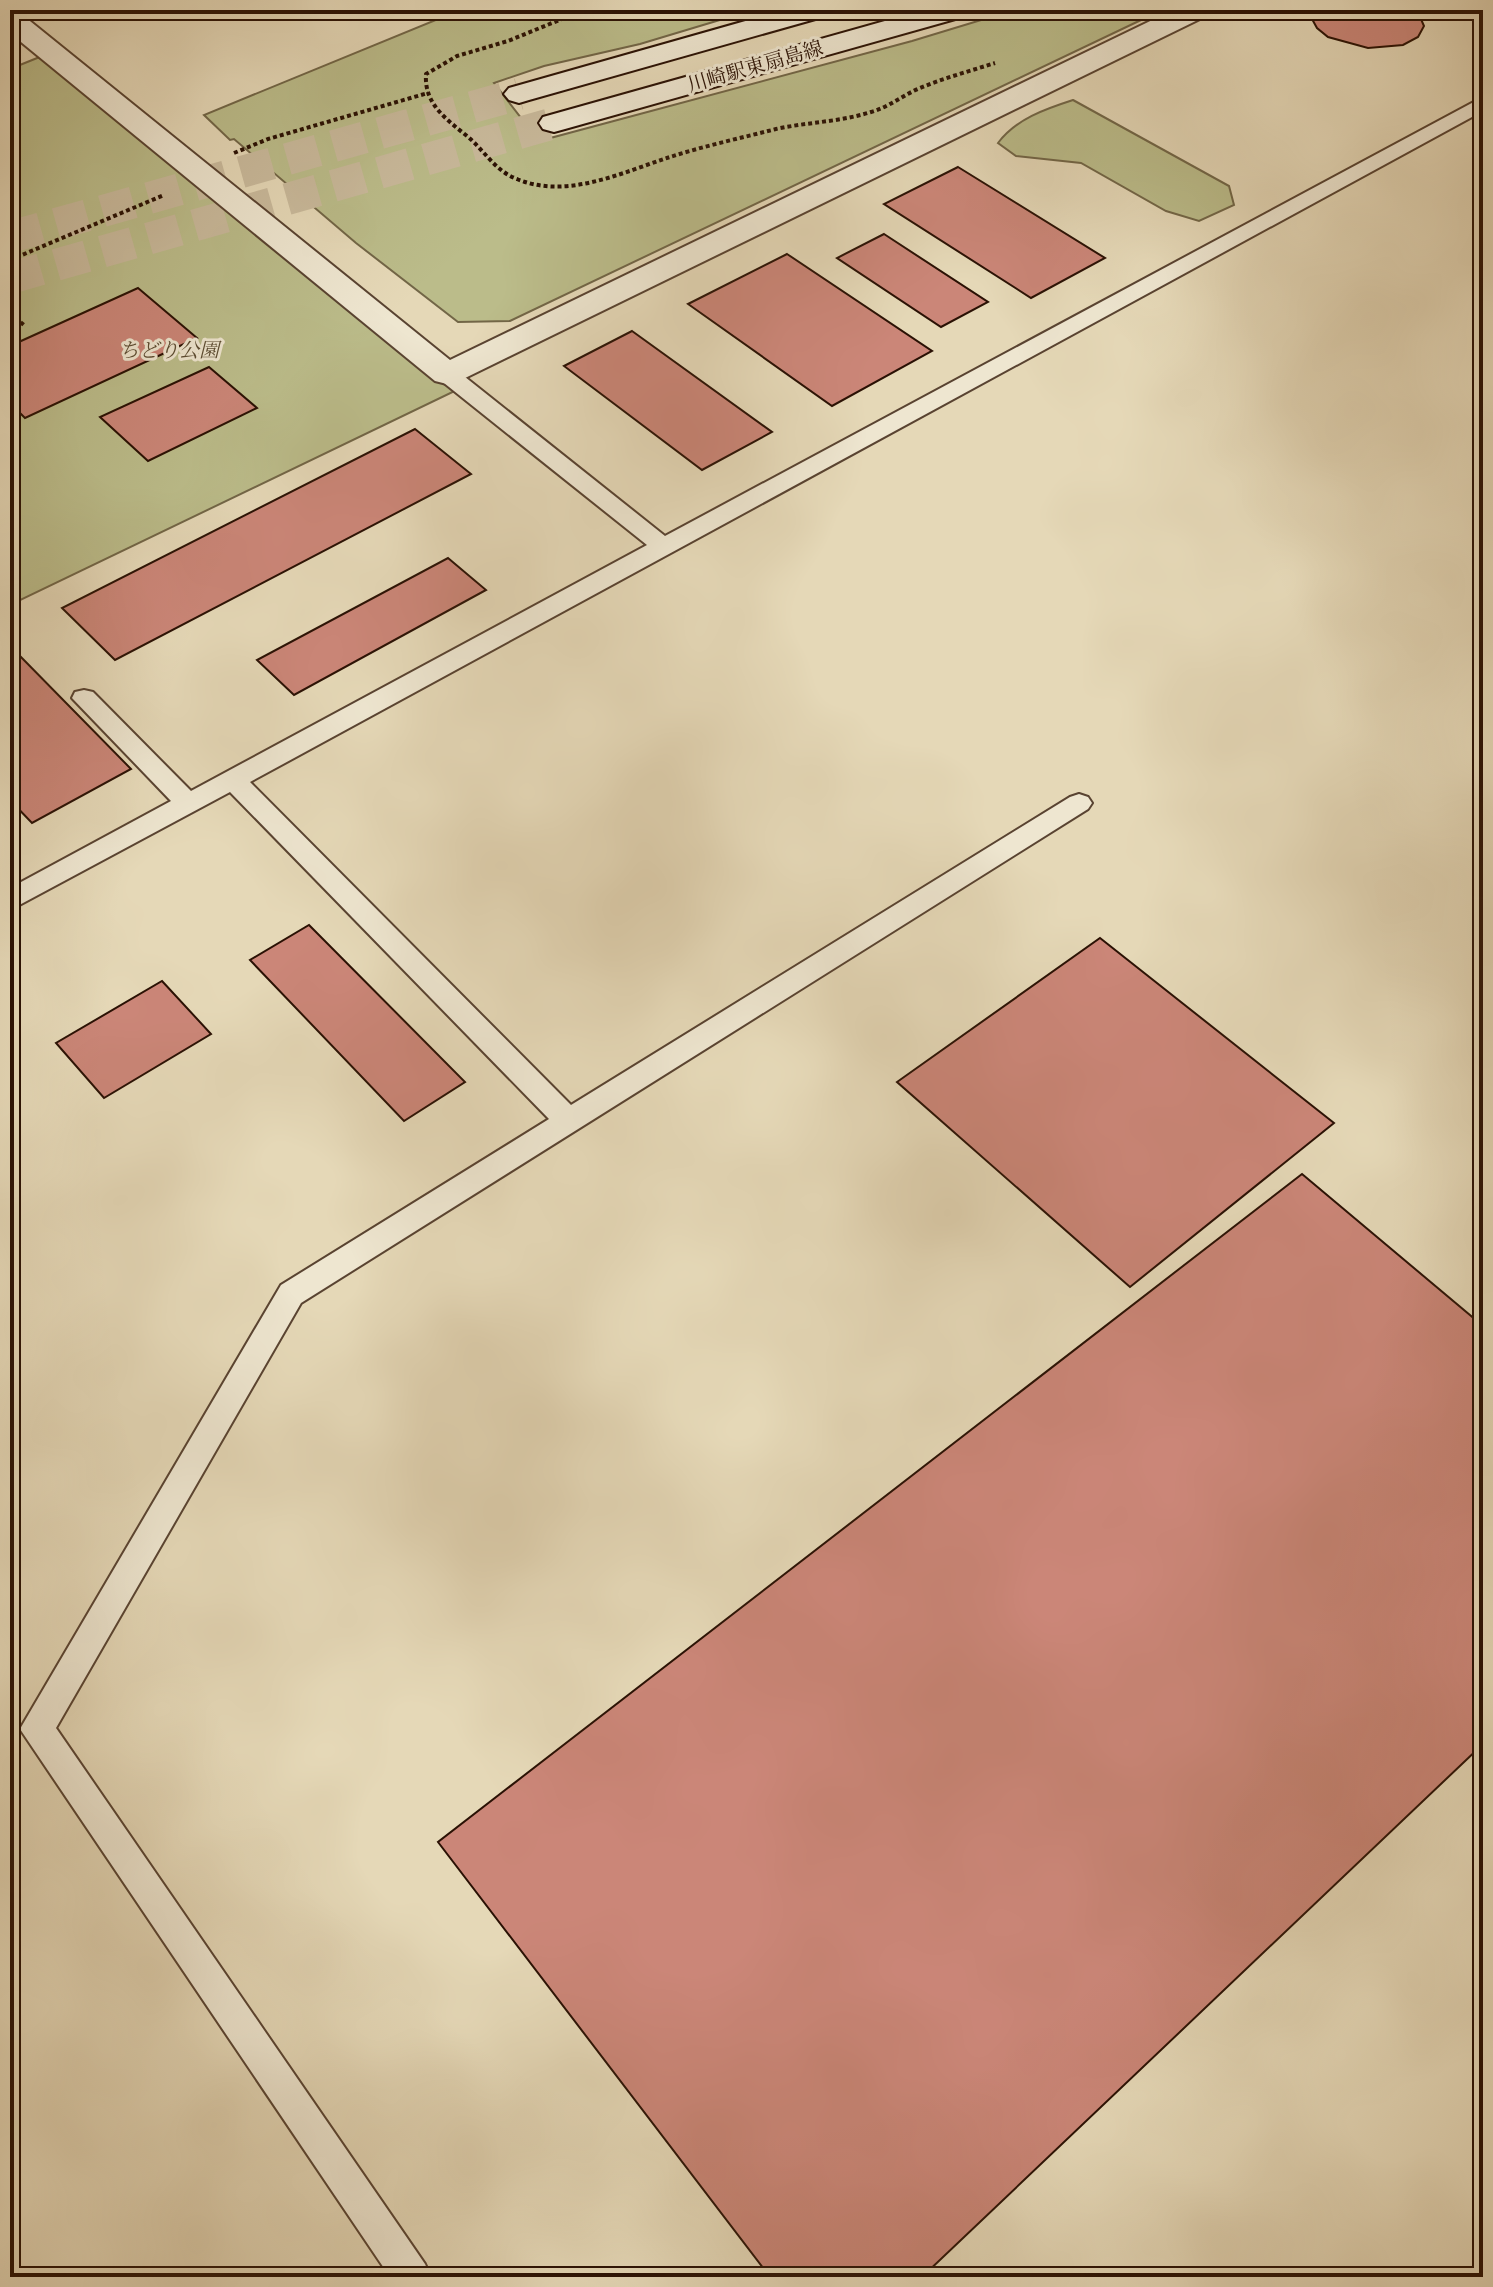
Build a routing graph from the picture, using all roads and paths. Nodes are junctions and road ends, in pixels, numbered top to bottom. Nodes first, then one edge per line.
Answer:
1 (816, 10) edge
2 (956, 10) edge
3 (1196, 10) edge
4 (10, 19) edge
5 (428, 93) dead end
6 (519, 94) tunnel mouth
7 (1483, 103) edge
8 (554, 123) tunnel mouth
9 (202, 173) junction
10 (10, 260) edge
11 (10, 313) edge
12 (25, 326) dead end
13 (447, 374) junction
14 (663, 546) junction
15 (84, 698) dead end
16 (232, 779) junction
17 (188, 803) junction
18 (1079, 803) dead end
19 (10, 900) edge
20 (569, 1121) junction
21 (412, 2277) edge

1 - 6 street, 川崎駅東扇島線
2 - 8 street, 川崎駅東扇島線
3 - 13 street
4 - 9 street
5 - 9 path
7 - 14 lane
9 - 10 path
9 - 13 street
11 - 12 path
13 - 14 lane
14 - 16 lane
15 - 17 lane
16 - 17 lane
16 - 20 lane
17 - 19 lane
18 - 20 lane
20 - 21 lane

